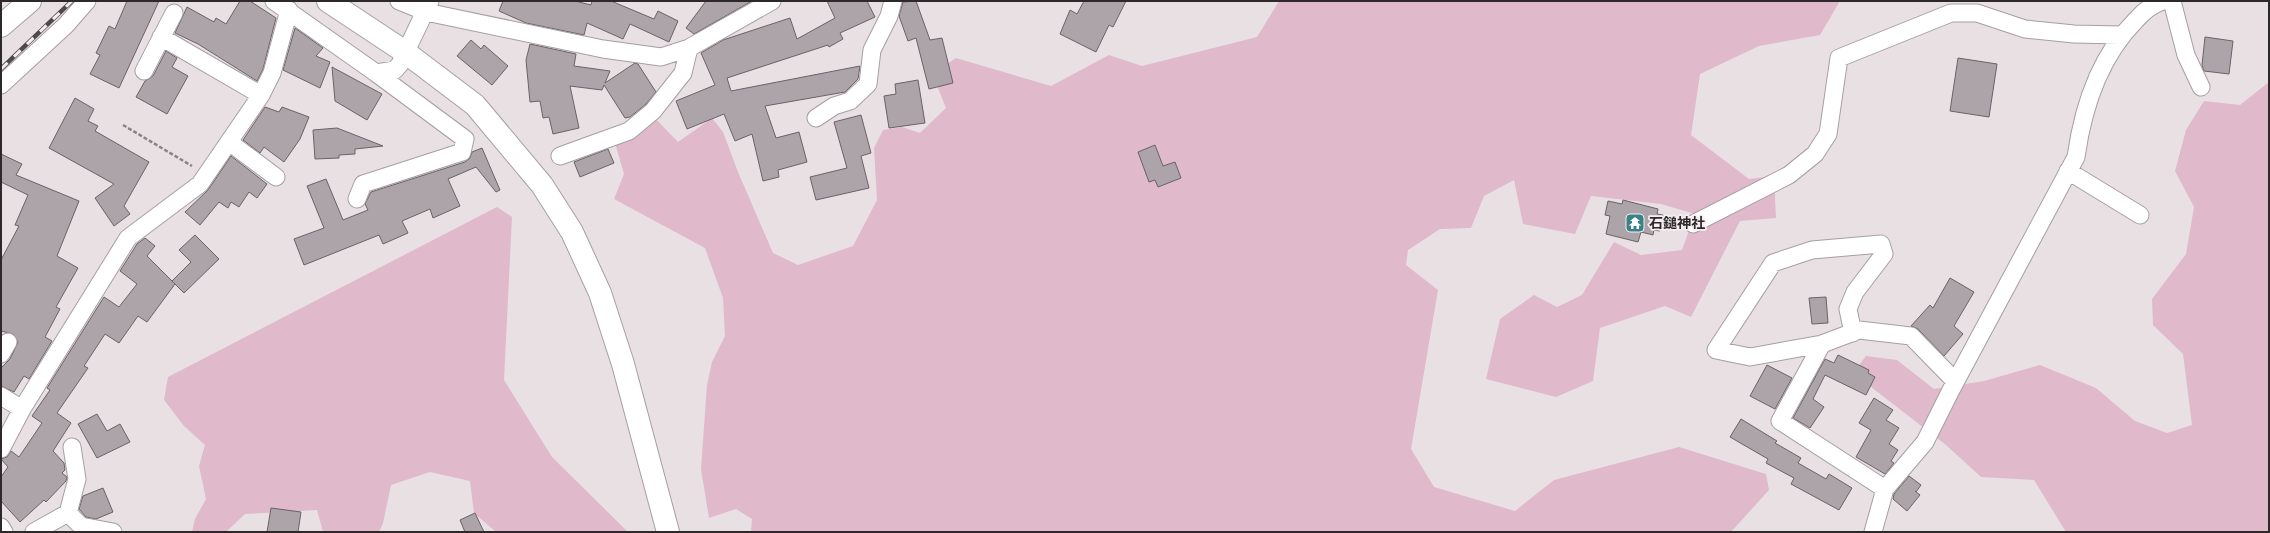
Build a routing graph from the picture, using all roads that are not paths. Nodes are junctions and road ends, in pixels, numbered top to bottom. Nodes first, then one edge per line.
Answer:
1 (30, 1) edge
2 (87, 1) edge
3 (274, 1) edge
4 (328, 1) edge
5 (398, 1) edge
6 (772, 1) edge
7 (893, 1) edge
8 (1979, 1) edge
9 (2163, 1) edge
10 (2172, 1) edge
11 (428, 6) edge
12 (289, 10) junction
13 (174, 13) dead end
14 (1987, 17) junction
15 (1, 26) edge
16 (2121, 35) junction
17 (161, 37) junction
18 (689, 48) junction
19 (405, 52) junction
20 (144, 71) dead end
21 (376, 73) junction
22 (1, 85) edge
23 (2201, 87) dead end
24 (261, 95) junction
25 (816, 118) dead end
26 (229, 142) junction
27 (560, 156) dead end
28 (2068, 171) junction
29 (276, 177) dead end
30 (356, 199) dead end
31 (2140, 215) dead end
32 (1692, 224) dead end
33 (1853, 332) junction
34 (1822, 344) junction
35 (1956, 381) junction
36 (1, 396) edge
37 (22, 410) junction
38 (72, 447) dead end
39 (1, 449) edge
40 (1885, 489) junction
41 (68, 513) junction
42 (1, 527) edge
43 (4, 532) edge
44 (34, 532) edge
45 (113, 532) edge
46 (668, 532) edge
47 (1873, 532) edge

1 - 15 street
2 - 22 street
3 - 12 street
4 - 19 street
5 - 11 street
6 - 18 street
7 - 25 street
8 - 14 street
9 - 16 street
10 - 23 street
11 - 18 street
11 - 19 street
12 - 21 street
12 - 24 street
13 - 17 street
14 - 16 street
14 - 32 street
16 - 28 street
17 - 20 street
17 - 24 street
18 - 27 street
19 - 21 street
19 - 46 street
21 - 30 street
24 - 26 street
26 - 29 street
26 - 37 street
28 - 31 street
28 - 35 street
33 - 34 street
33 - 34 street
33 - 35 street
34 - 40 street
35 - 40 street
36 - 37 street
37 - 39 street
38 - 41 street
40 - 47 street
41 - 44 street
41 - 45 street
42 - 43 street

